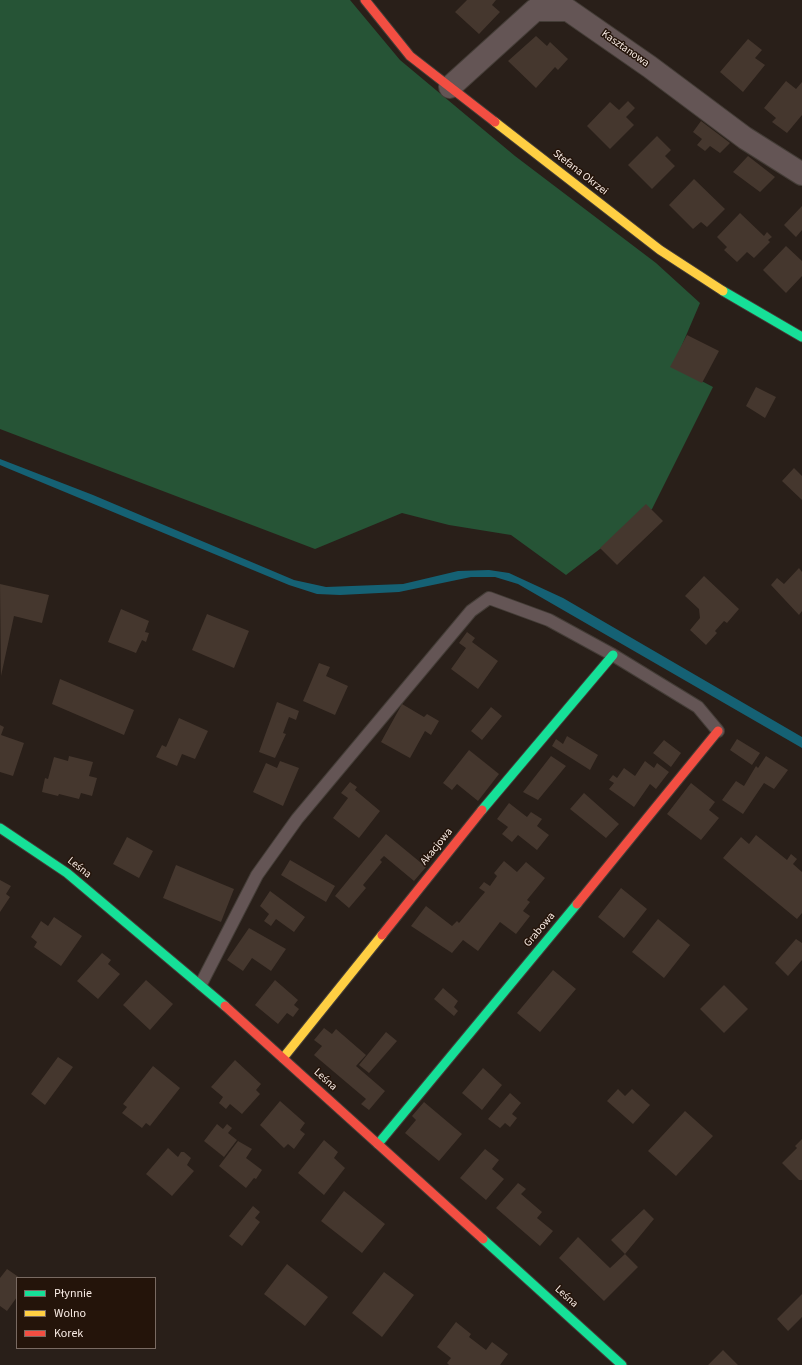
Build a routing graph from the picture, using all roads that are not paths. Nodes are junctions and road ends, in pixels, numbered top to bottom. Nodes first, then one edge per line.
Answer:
1 (365, 0) edge
2 (450, 87) junction
3 (802, 174) edge
4 (802, 337) edge
5 (613, 654) junction
6 (718, 731) joint
7 (0, 828) edge
8 (201, 984) junction
9 (283, 1058) junction
10 (378, 1144) junction
11 (622, 1365) edge

1 - 2 street, Stefana Okrzei
2 - 3 street, Kasztanowa
2 - 4 street, Stefana Okrzei
5 - 6 lane
5 - 8 lane
5 - 9 street, Akacjowa
6 - 10 street, Grabowa
7 - 8 street, Leśna
8 - 9 street, Leśna
9 - 10 street, Leśna
10 - 11 street, Leśna

